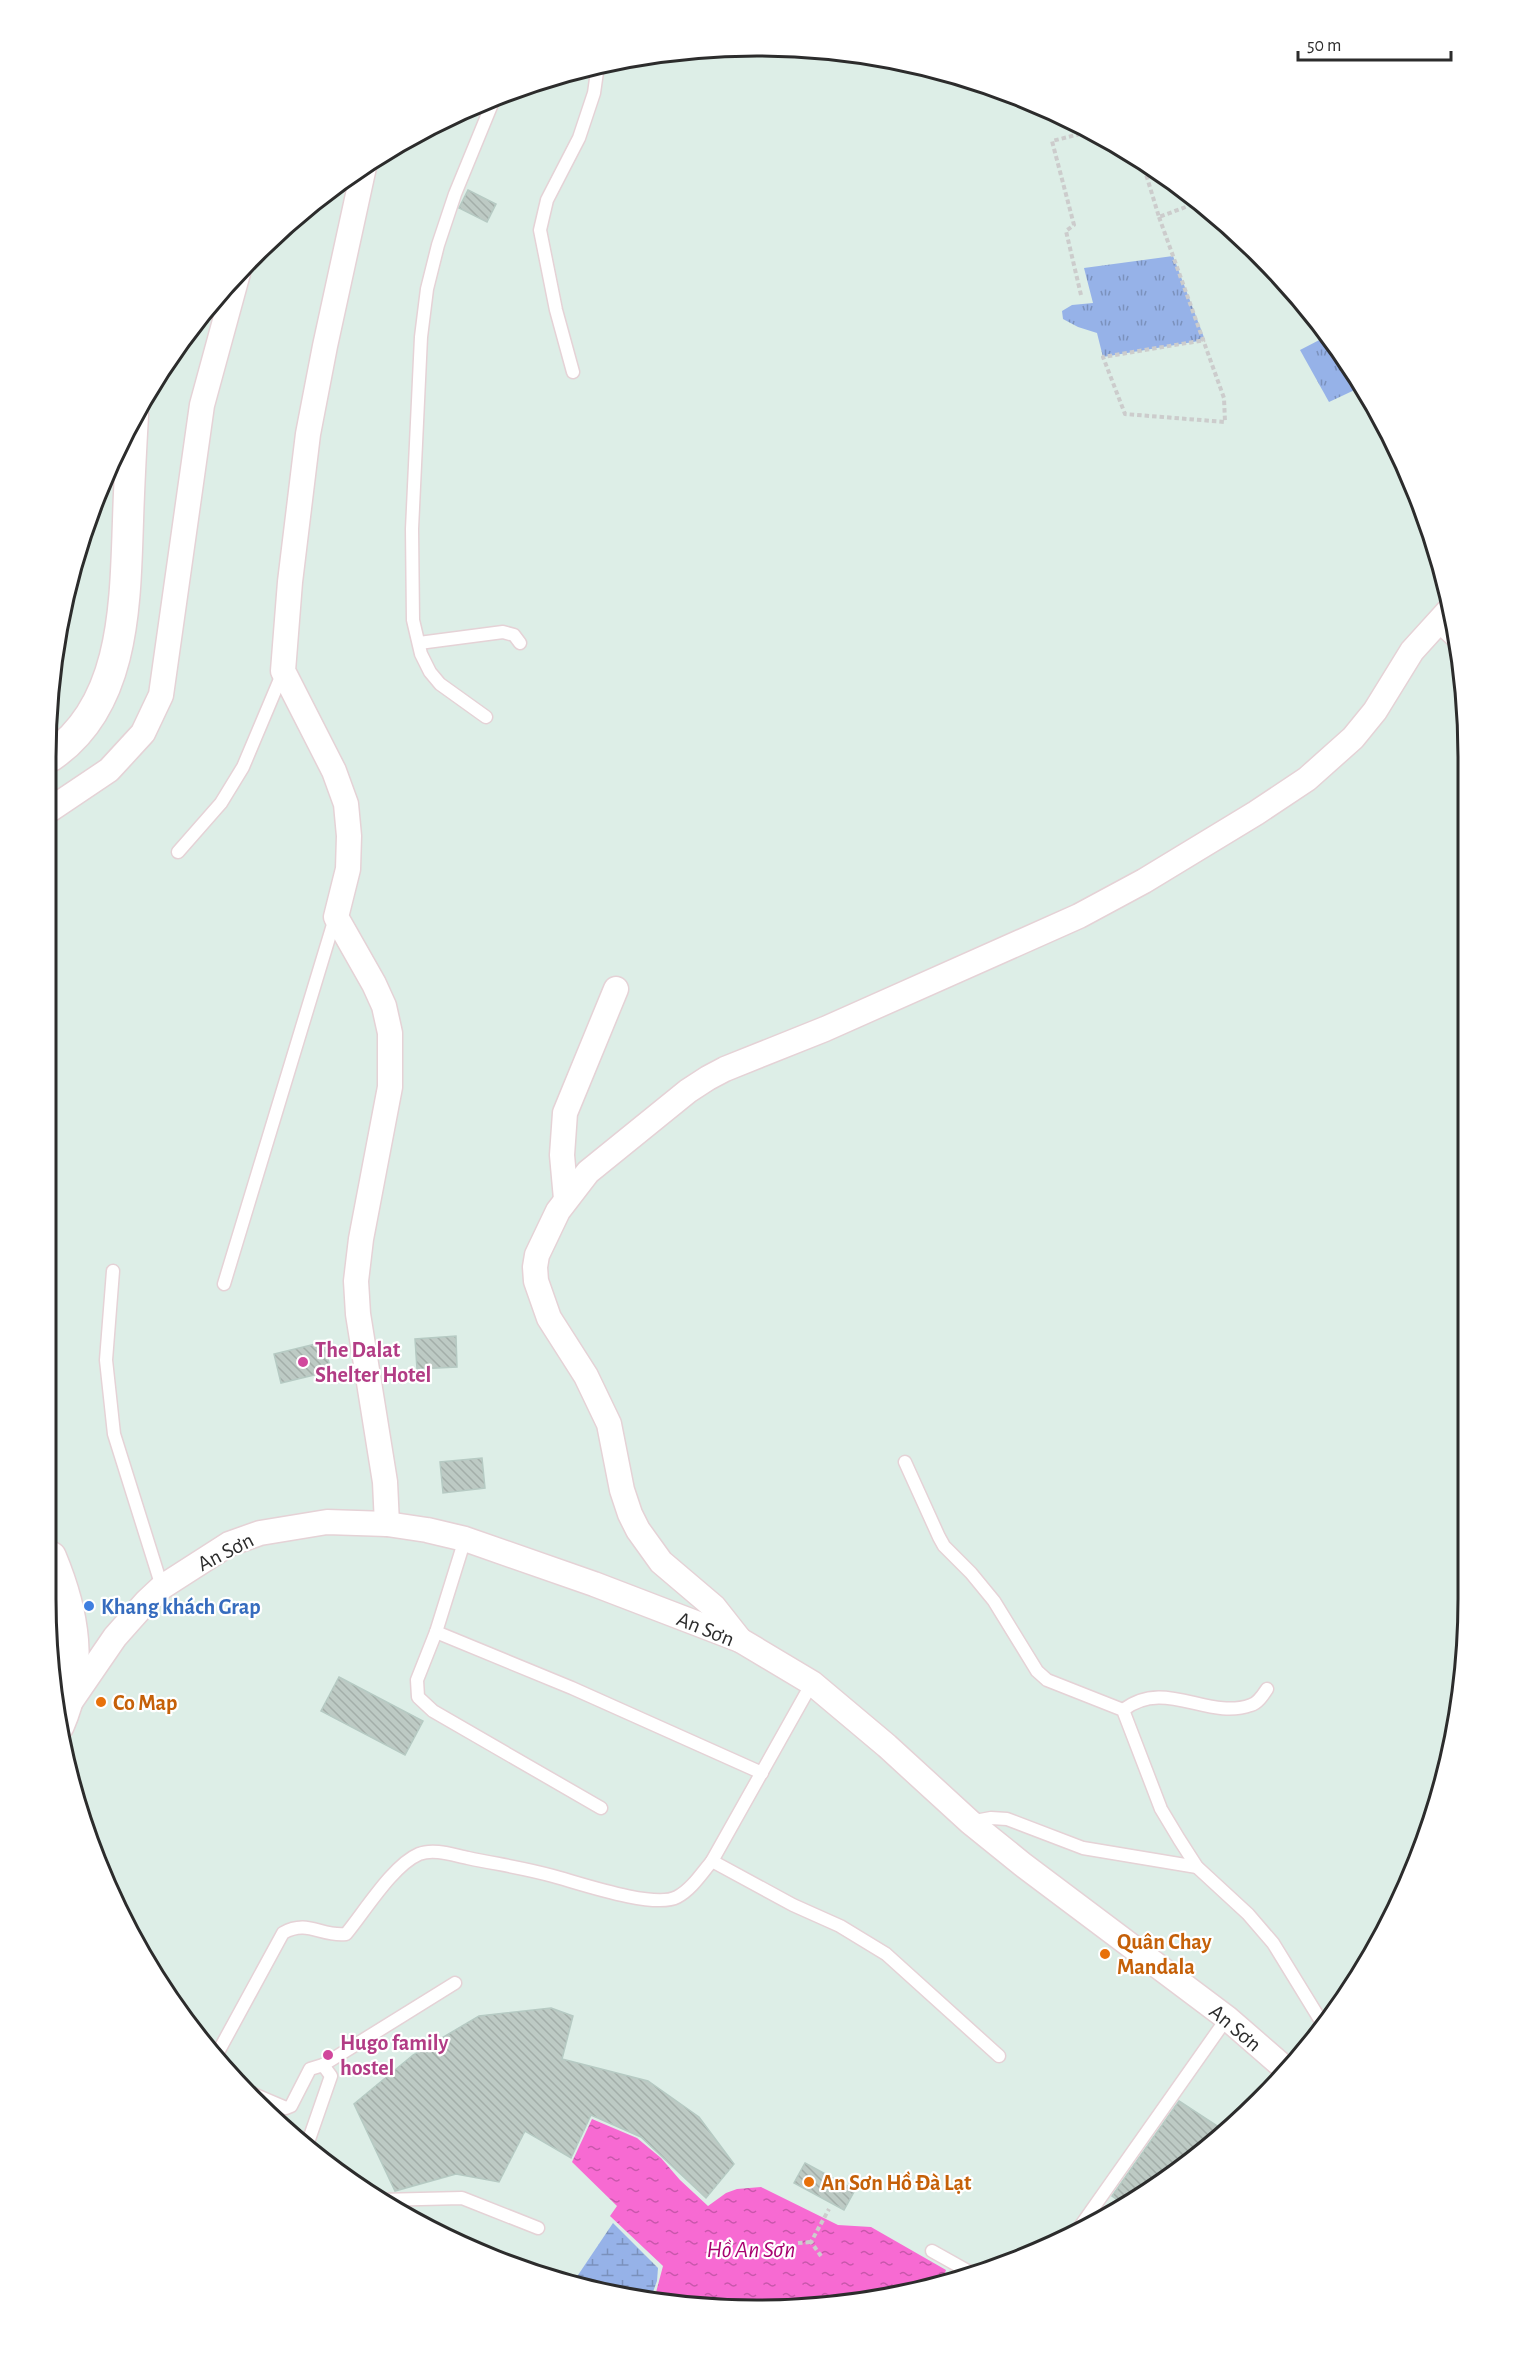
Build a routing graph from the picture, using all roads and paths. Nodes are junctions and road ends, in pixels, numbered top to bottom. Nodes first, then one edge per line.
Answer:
1 (597, 74) edge
2 (490, 109) edge
3 (1079, 134) edge
4 (1146, 173) edge
5 (362, 178) edge
6 (1190, 205) edge
7 (1159, 217) junction
8 (233, 291) edge
9 (1081, 295) dead end
10 (1204, 340) junction
11 (573, 372) dead end
12 (132, 439) edge
13 (1443, 616) edge
14 (419, 643) junction
15 (520, 644) dead end
16 (283, 671) junction
17 (486, 717) dead end
18 (56, 752) edge
19 (56, 806) edge
20 (178, 852) dead end
21 (336, 917) junction
22 (616, 989) dead end
23 (566, 1199) junction
24 (113, 1271) dead end
25 (224, 1284) dead end
26 (906, 1462) dead end
27 (387, 1524) junction
28 (465, 1539) junction
29 (56, 1568) edge
30 (162, 1587) junction
31 (62, 1632) edge
32 (436, 1632) junction
33 (740, 1640) junction
34 (812, 1683) junction
35 (1267, 1689) dead end
36 (65, 1706) edge
37 (1123, 1710) junction
38 (66, 1713) edge
39 (762, 1773) junction
40 (601, 1808) dead end
41 (970, 1822) junction
42 (712, 1861) junction
43 (1197, 1867) junction
44 (455, 1983) dead end
45 (1227, 2018) junction
46 (1319, 2018) edge
47 (220, 2049) edge
48 (999, 2056) dead end
49 (323, 2065) junction
50 (1281, 2065) edge
51 (267, 2100) edge
52 (310, 2138) edge
53 (396, 2200) edge
54 (829, 2209) dead end
55 (1087, 2217) edge
56 (538, 2228) dead end
57 (812, 2242) junction
58 (798, 2243) dead end
59 (933, 2251) dead end
60 (820, 2256) dead end
61 (962, 2268) edge

1 - 11 lane
2 - 14 lane
3 - 9 path
4 - 7 path
5 - 16 street
6 - 7 path
7 - 10 path
8 - 19 street
10 - 10 path
12 - 18 street
13 - 23 street
14 - 15 lane
14 - 17 lane
16 - 20 lane
16 - 21 street
21 - 25 lane
21 - 27 street
22 - 23 street
23 - 33 street
24 - 30 lane
26 - 37 lane
27 - 28 street, An Sơn
27 - 30 street, An Sơn
28 - 32 lane
28 - 33 street, An Sơn
29 - 31 street
30 - 38 street, An Sơn
31 - 36 street
32 - 39 lane
32 - 40 lane
33 - 34 street, An Sơn
34 - 39 lane
34 - 41 street, An Sơn
35 - 37 lane
37 - 43 lane
39 - 42 lane
41 - 43 lane
41 - 45 street, An Sơn
42 - 47 lane
42 - 48 lane
43 - 46 lane
44 - 49 lane
45 - 50 street, An Sơn
45 - 55 lane
49 - 51 lane
49 - 52 lane
53 - 56 lane
54 - 57 path
57 - 58 path
57 - 60 path
59 - 61 lane

